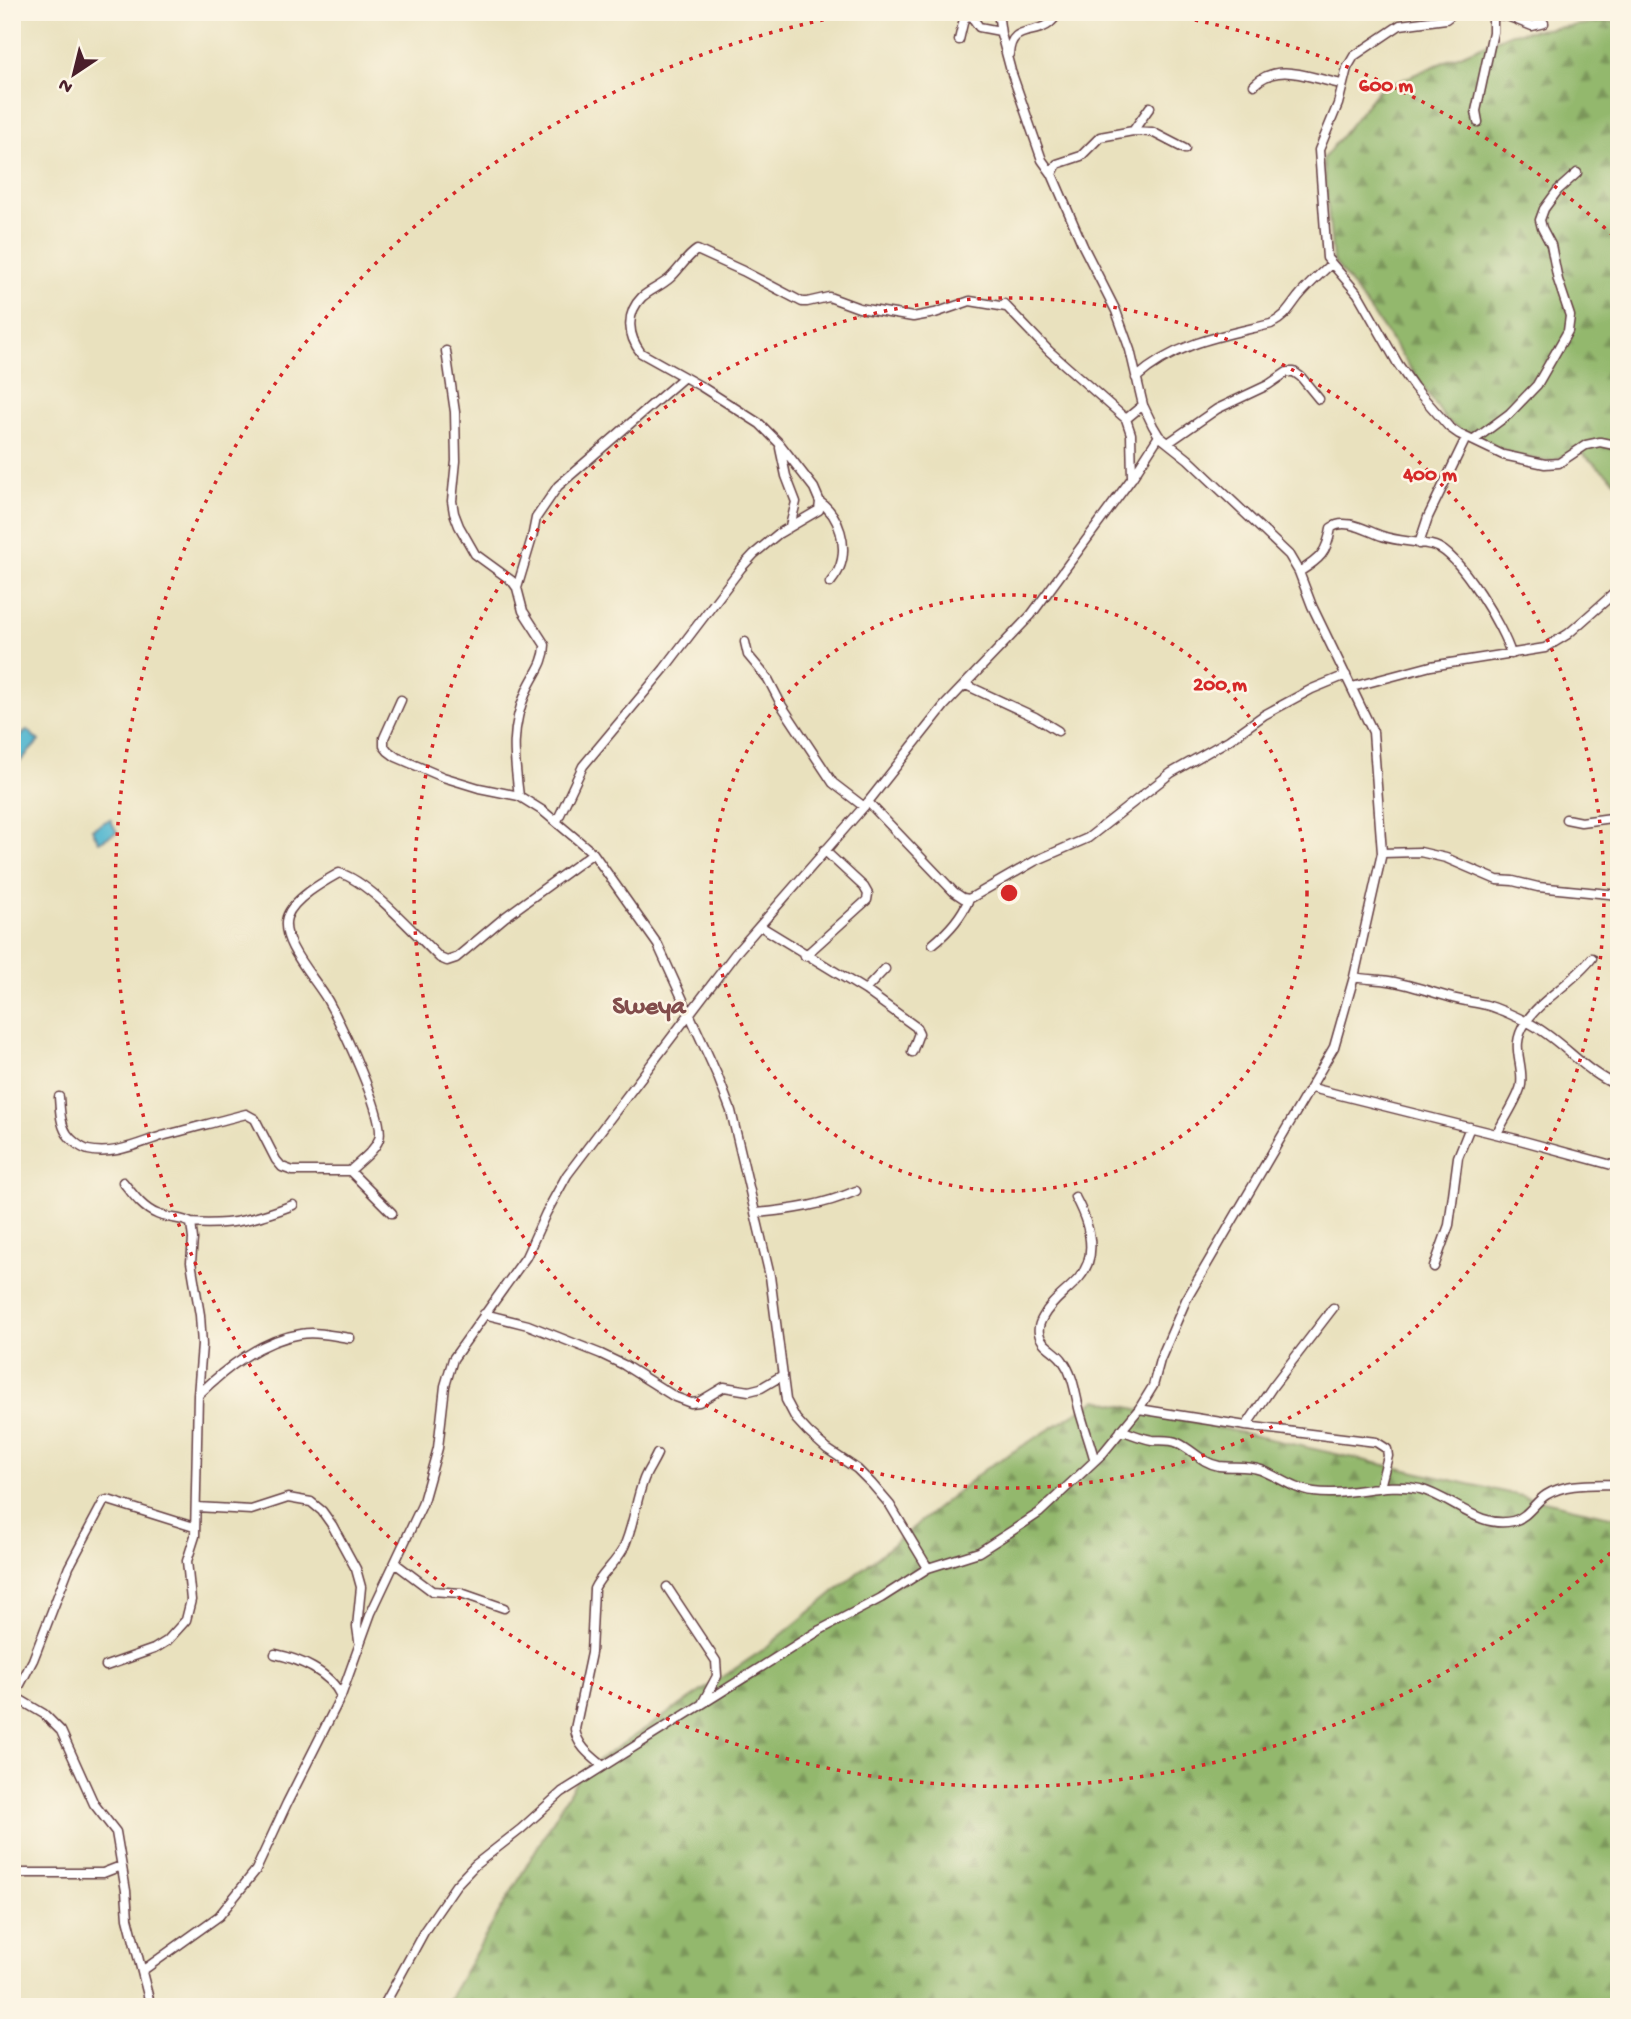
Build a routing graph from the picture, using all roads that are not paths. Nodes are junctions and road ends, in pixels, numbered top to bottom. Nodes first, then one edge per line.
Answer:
1 (998, 12) edge
2 (1060, 12) edge
3 (1455, 12) edge
4 (1469, 12) edge
5 (1482, 12) edge
6 (1493, 13) edge
7 (1544, 23) dead end
8 (1000, 31) junction
9 (959, 40) dead end
10 (1008, 61) junction
11 (1342, 84) junction
12 (1254, 85) dead end
13 (1150, 107) dead end
14 (1478, 122) dead end
15 (1133, 131) junction
16 (1185, 149) dead end
17 (1052, 173) junction
18 (1577, 173) dead end
19 (1331, 264) junction
20 (446, 351) dead end
21 (684, 377) junction
22 (1136, 378) junction
23 (1319, 400) dead end
24 (1143, 405) junction
25 (1126, 419) junction
26 (1159, 436) junction
27 (1470, 439) junction
28 (779, 443) junction
29 (1168, 443) junction
30 (1619, 446) edge
31 (1132, 478) junction
32 (820, 502) junction
33 (790, 526) junction
34 (1419, 544) junction
35 (1299, 572) junction
36 (830, 583) dead end
37 (517, 588) junction
38 (1619, 589) edge
39 (746, 642) dead end
40 (1511, 654) junction
41 (1346, 675) junction
42 (966, 685) junction
43 (1352, 687) junction
44 (401, 700) dead end
45 (1058, 731) dead end
46 (519, 796) junction
47 (865, 804) junction
48 (1619, 817) edge
49 (1566, 819) dead end
50 (557, 821) junction
51 (824, 850) junction
52 (593, 853) junction
53 (1382, 853) junction
54 (1619, 895) edge
55 (970, 899) junction
56 (760, 926) junction
57 (933, 944) dead end
58 (806, 956) junction
59 (1592, 958) dead end
60 (885, 969) dead end
61 (1354, 977) junction
62 (864, 990) junction
63 (689, 1014) junction
64 (1526, 1022) junction
65 (912, 1052) dead end
66 (1619, 1086) edge
67 (1312, 1087) junction
68 (59, 1097) dead end
69 (1470, 1127) junction
70 (1497, 1134) junction
71 (1619, 1167) edge
72 (350, 1171) junction
73 (123, 1182) dead end
74 (856, 1191) dead end
75 (1075, 1197) dead end
76 (293, 1205) dead end
77 (392, 1213) dead end
78 (757, 1213) junction
79 (191, 1223) junction
80 (1434, 1268) dead end
81 (1332, 1308) dead end
82 (484, 1314) junction
83 (350, 1338) dead end
84 (783, 1376) junction
85 (198, 1395) junction
86 (1139, 1409) junction
87 (1247, 1426) junction
88 (1121, 1430) junction
89 (657, 1454) dead end
90 (1094, 1458) junction
91 (1619, 1484) edge
92 (1380, 1487) junction
93 (196, 1507) junction
94 (194, 1527) junction
95 (396, 1564) junction
96 (928, 1568) junction
97 (667, 1587) dead end
98 (504, 1608) dead end
99 (359, 1644) junction
100 (275, 1654) dead end
101 (106, 1666) dead end
102 (13, 1696) edge
103 (341, 1696) junction
104 (702, 1705) junction
105 (603, 1766) junction
106 (121, 1866) junction
107 (12, 1873) edge
108 (142, 1971) junction
109 (150, 2007) edge
110 (383, 2007) edge

1 - 8 street
2 - 10 street
3 - 4 street
3 - 11 street
5 - 6 street
6 - 7 street
6 - 14 street
8 - 9 street
8 - 10 street
10 - 17 street
11 - 12 street
11 - 19 street
13 - 15 street
15 - 16 street
15 - 17 street
17 - 22 street
18 - 27 street
19 - 22 street
19 - 27 street
20 - 37 street
21 - 25 street
21 - 28 street
21 - 37 street
22 - 24 street
23 - 29 street
24 - 25 street
24 - 26 street
25 - 31 street
26 - 29 street
26 - 31 street
27 - 30 street
27 - 34 street
28 - 32 street
28 - 33 street
29 - 35 street
31 - 42 street
32 - 33 street
32 - 36 street
33 - 50 street
34 - 35 street
34 - 40 street
35 - 41 street
37 - 46 street
38 - 40 street
39 - 47 street
40 - 43 street
41 - 43 street
41 - 55 street
42 - 45 street
42 - 47 street
43 - 53 street
44 - 46 street
46 - 50 street
47 - 51 street
47 - 55 street
48 - 49 street
50 - 52 street
51 - 56 street
51 - 58 street
52 - 63 street
52 - 72 street
53 - 54 street
53 - 61 street
55 - 57 street
56 - 58 street
56 - 63 street
58 - 62 street
59 - 64 street
60 - 62 street
61 - 64 street
61 - 67 street
62 - 65 street
63 - 78 street
63 - 82 street
64 - 66 street
64 - 70 street
67 - 69 street
67 - 86 street
68 - 72 street
69 - 70 street
69 - 80 street
70 - 71 street
72 - 77 street
73 - 79 street
74 - 78 street
75 - 90 street
76 - 79 street
78 - 84 street
79 - 85 street
81 - 87 street
82 - 84 street
82 - 95 street
83 - 85 street
84 - 96 street
85 - 93 street
86 - 87 street
86 - 88 street
87 - 92 street
88 - 90 street
88 - 92 street
89 - 105 street
90 - 96 street
91 - 92 street
93 - 94 street
93 - 99 street
94 - 101 street
94 - 102 street
95 - 98 street
95 - 99 street
96 - 104 street
97 - 104 street
99 - 103 street
100 - 103 street
102 - 106 street
103 - 108 street
104 - 105 street
105 - 110 street
106 - 107 street
106 - 108 street
108 - 109 street

